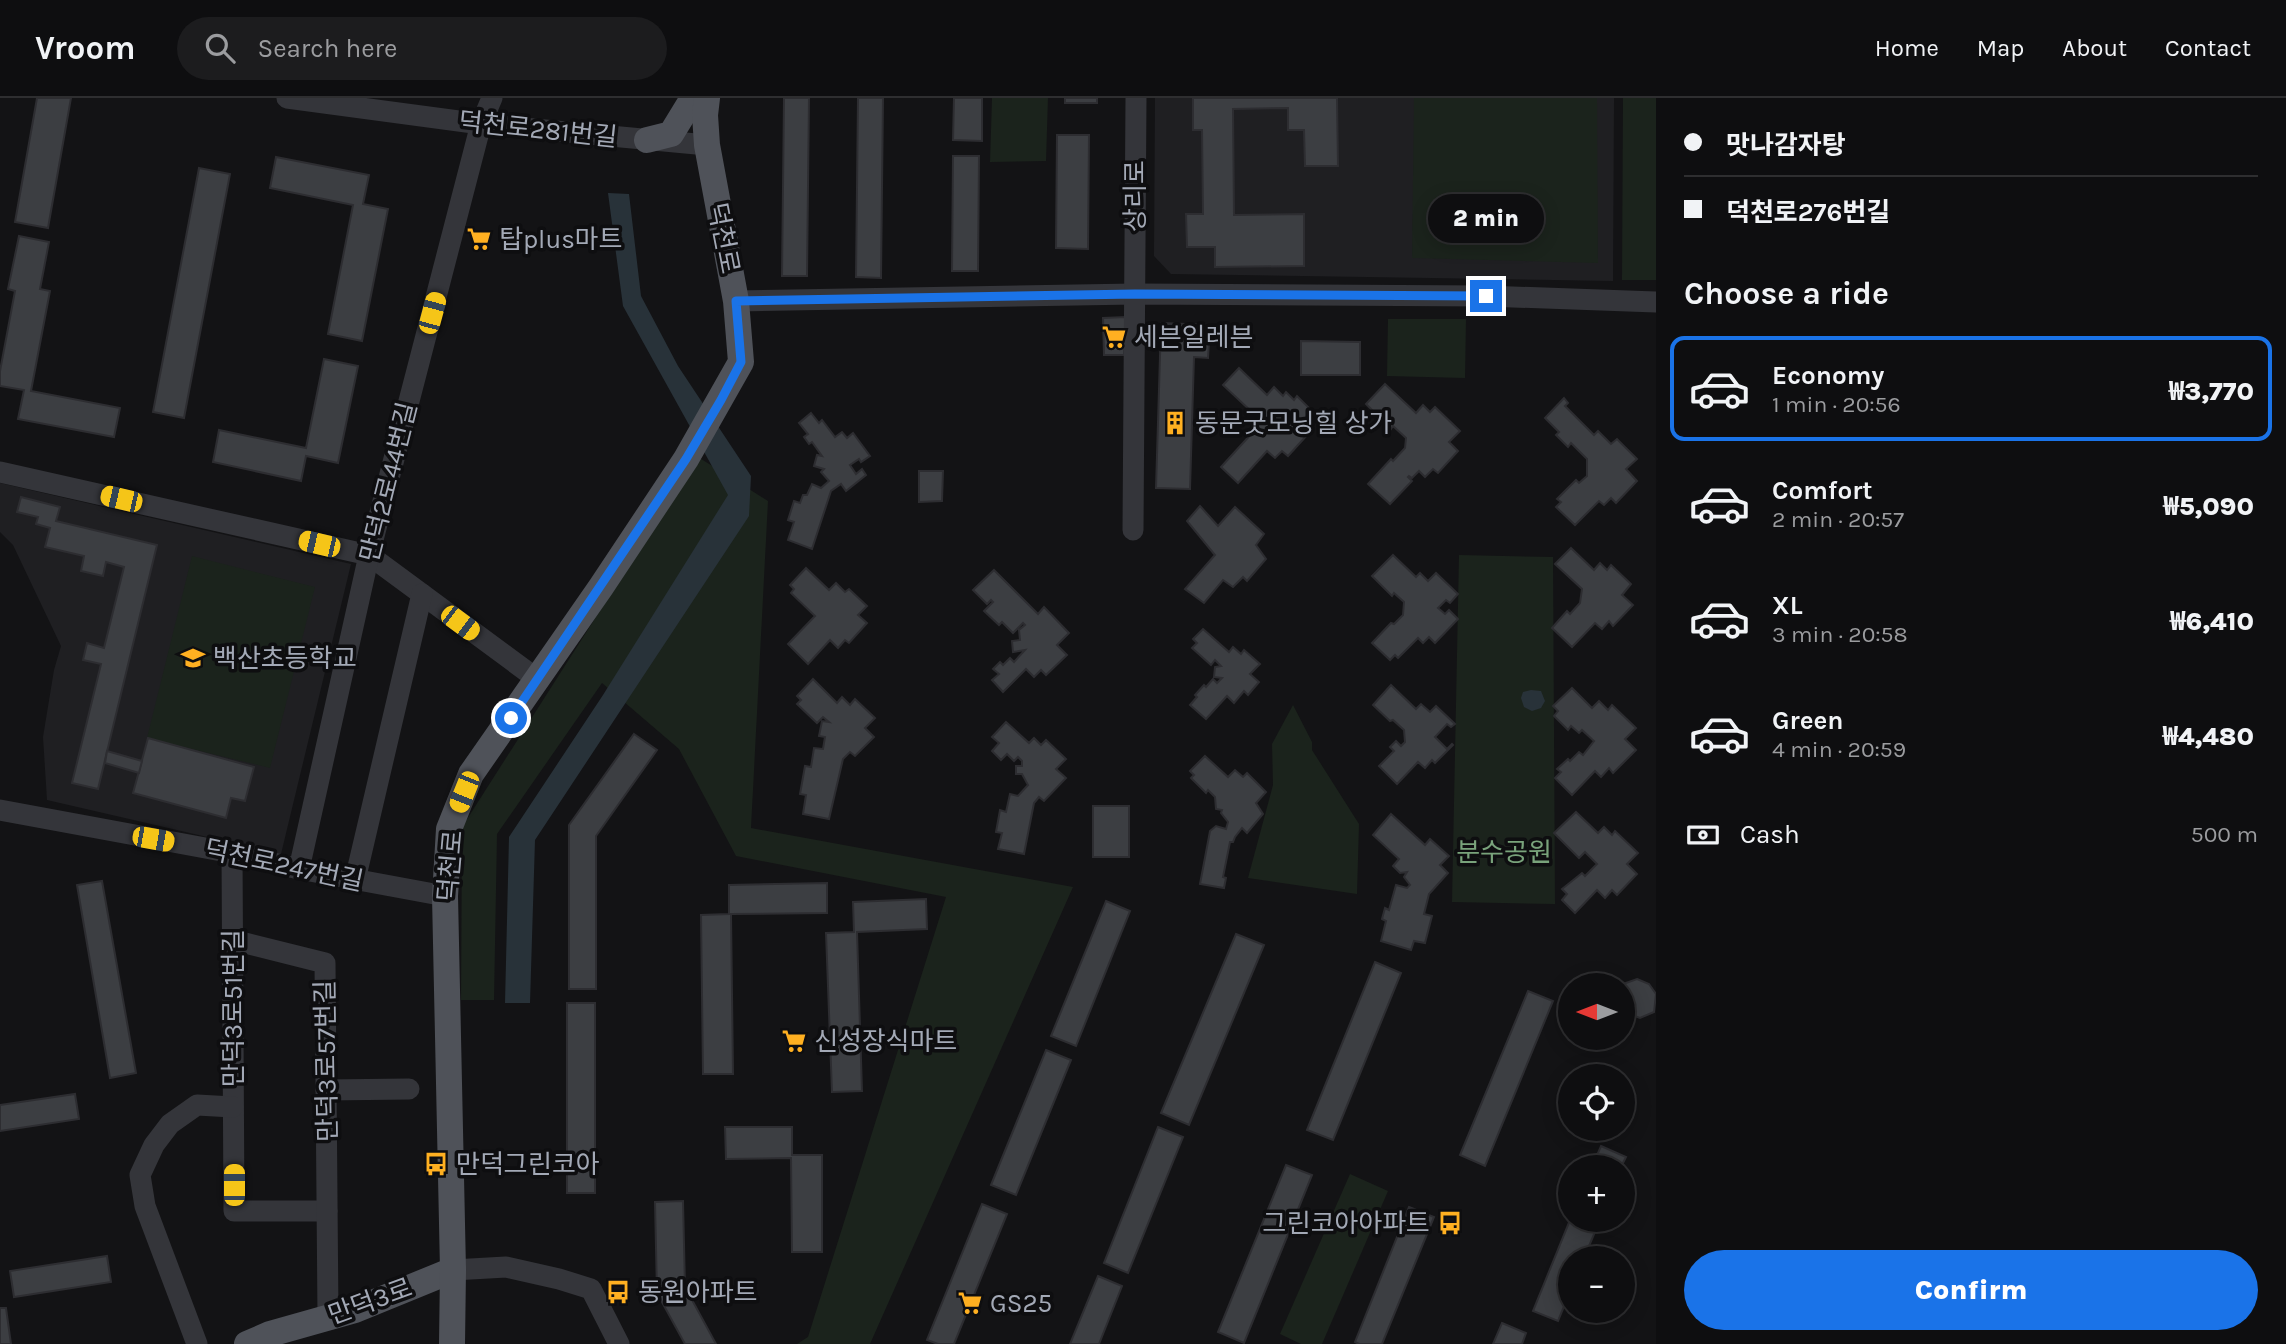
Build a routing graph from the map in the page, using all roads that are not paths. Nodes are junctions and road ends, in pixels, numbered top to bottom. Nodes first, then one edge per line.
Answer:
1 (286, 98) edge
2 (492, 98) edge
3 (693, 98) edge
4 (707, 98) edge
5 (1136, 98) edge
6 (481, 124) junction
7 (647, 140) junction
8 (707, 145) junction
9 (1135, 294) junction
10 (736, 301) junction
11 (1656, 302) edge
12 (0, 472) edge
13 (1133, 530) dead end
14 (369, 555) junction
15 (422, 594) junction
16 (537, 679) junction
17 (0, 810) edge
18 (232, 853) junction
19 (299, 869) junction
20 (355, 880) junction
21 (445, 896) junction
22 (233, 940) junction
23 (409, 1089) dead end
24 (326, 1090) junction
25 (233, 1107) junction
26 (327, 1211) junction
27 (453, 1269) junction
28 (328, 1317) junction
29 (197, 1344) edge
30 (247, 1344) edge
31 (452, 1344) edge
32 (619, 1344) edge

1 - 6 street, 덕천로281번길
2 - 6 street, 만덕2로44번길
3 - 7 main road
4 - 8 main road, 덕천로
5 - 9 street, 상리로
6 - 7 street, 덕천로281번길
6 - 14 street, 만덕2로44번길
7 - 8 street, 덕천로281번길
8 - 10 main road, 덕천로
9 - 10 street
9 - 11 street
9 - 13 street, 상리로
10 - 16 main road, 덕천로
12 - 14 street
14 - 15 street
14 - 19 street, 만덕2로44번길
15 - 16 street
15 - 20 street
16 - 21 main road, 덕천로
17 - 18 street, 덕천로247번길
18 - 19 street, 덕천로247번길
18 - 22 street, 만덕3로51번길
19 - 20 street, 덕천로247번길
20 - 21 street, 덕천로247번길
21 - 27 main road, 덕천로
22 - 24 street, 만덕3로57번길
22 - 25 street, 만덕3로51번길
23 - 24 street
24 - 26 street, 만덕3로57번길
25 - 26 street
25 - 29 street, 만덕3로51번길
26 - 28 street, 만덕3로57번길
27 - 28 main road, 만덕3로
27 - 31 main road, 덕천로
27 - 32 street
28 - 30 main road, 만덕3로

